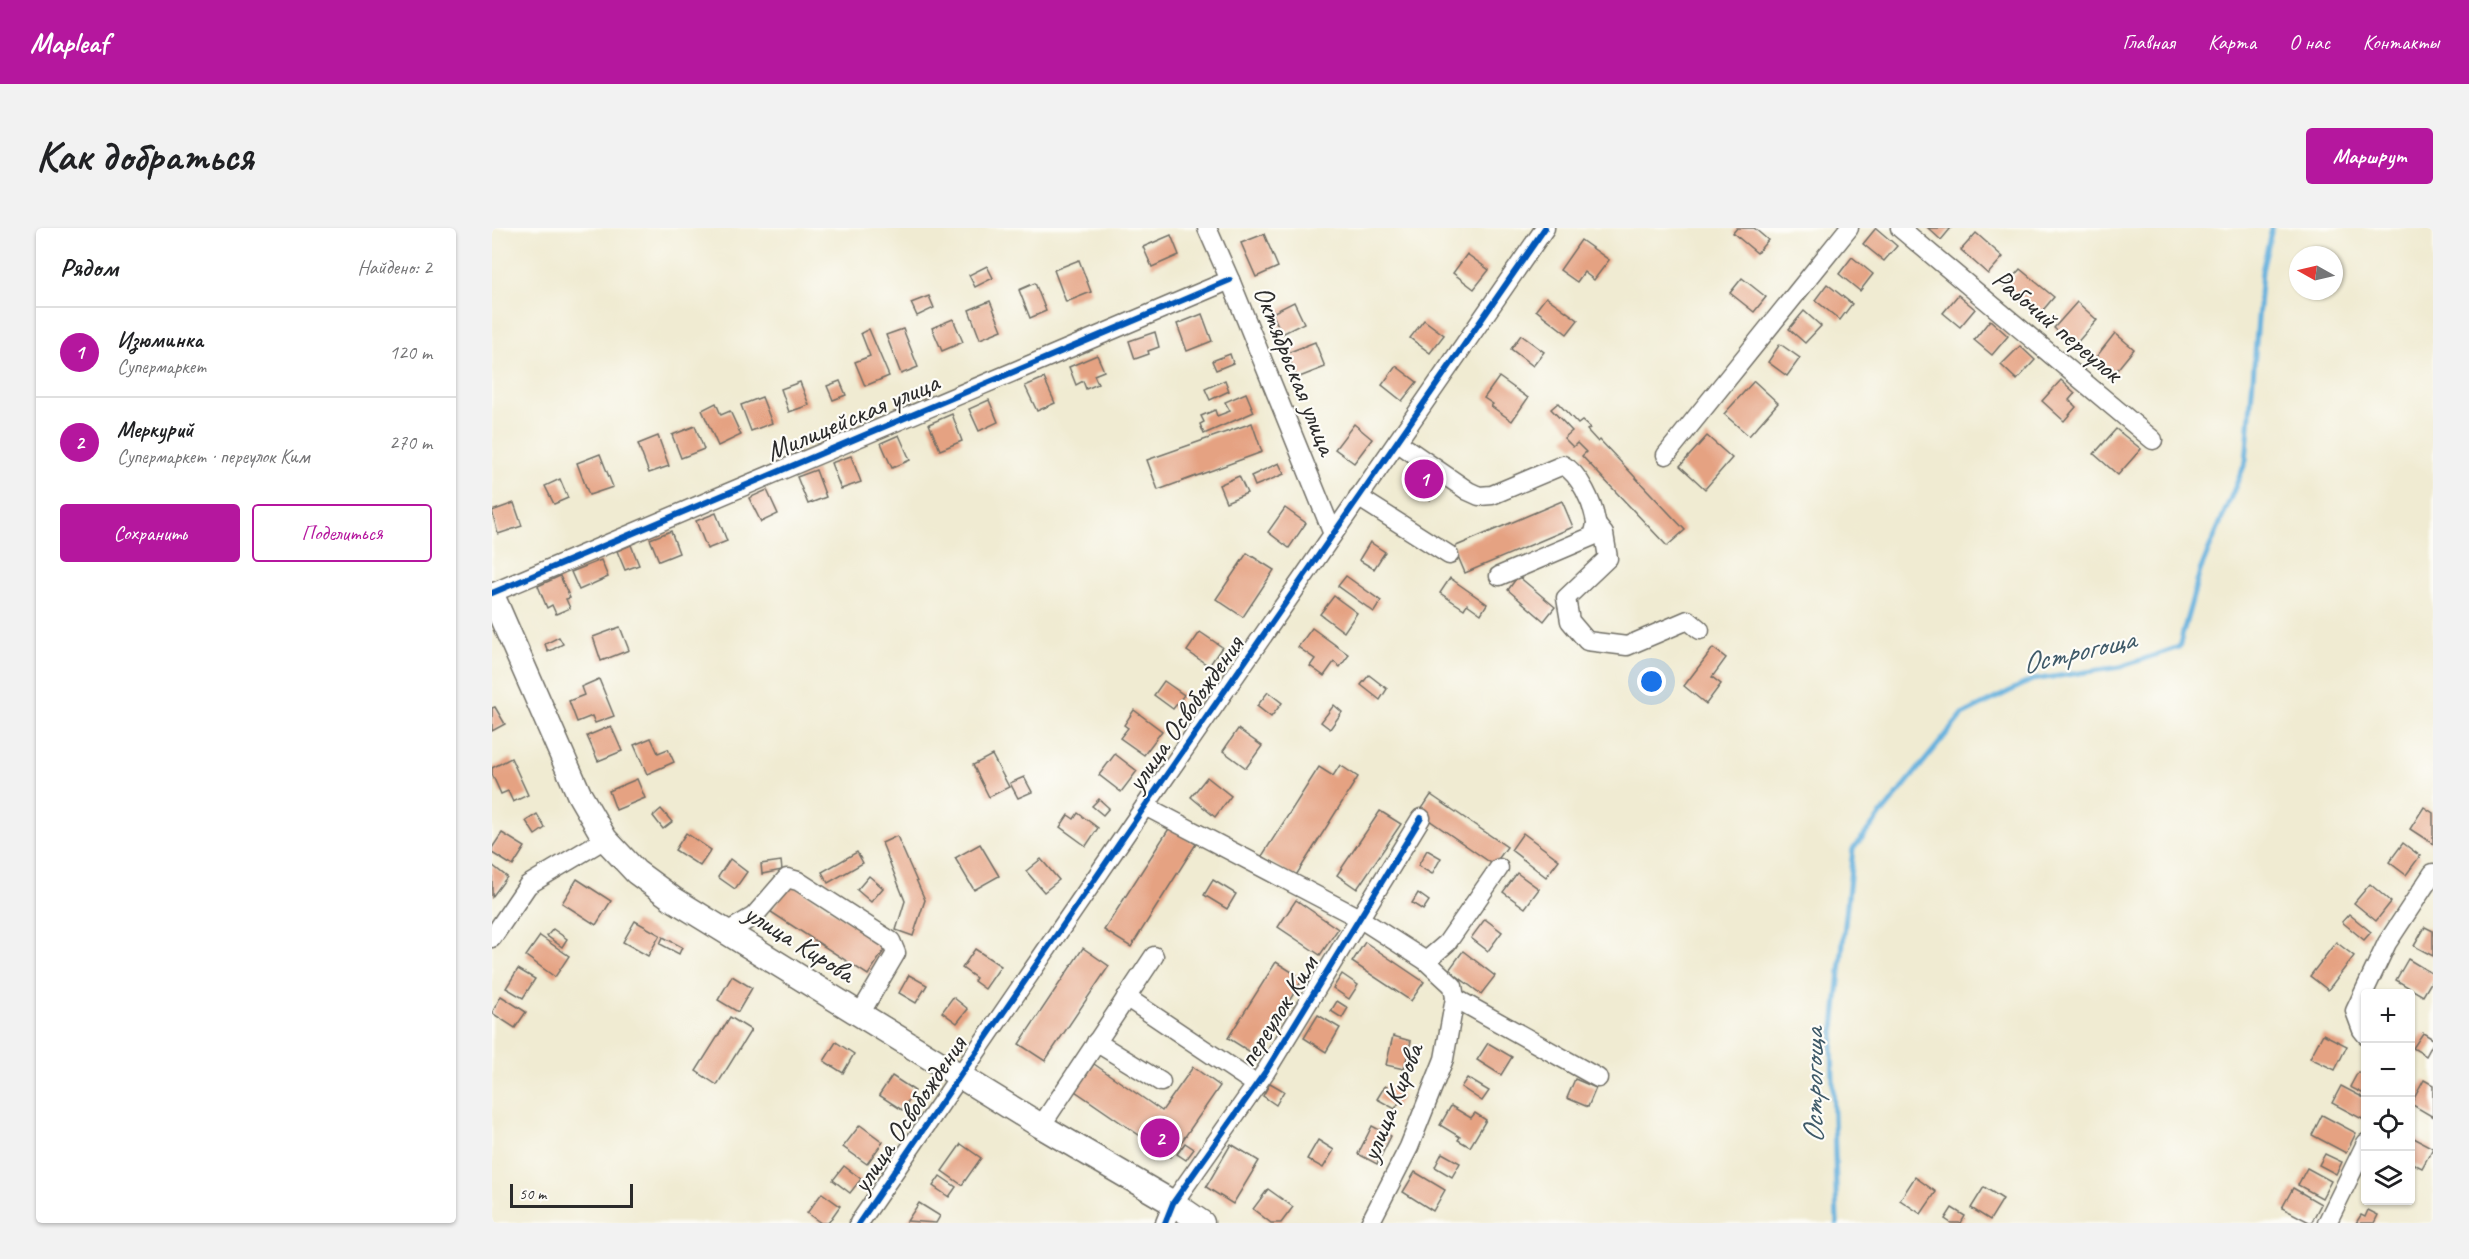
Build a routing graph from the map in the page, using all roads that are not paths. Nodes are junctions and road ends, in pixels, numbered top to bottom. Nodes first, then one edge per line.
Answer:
1 (1207, 228) edge
2 (1545, 228) edge
3 (1849, 228) edge
4 (1900, 228) edge
5 (1230, 280) junction
6 (2153, 440) dead end
7 (1397, 442) junction
8 (1666, 455) dead end
9 (1358, 497) junction
10 (1596, 524) junction
11 (1333, 534) junction
12 (1449, 555) dead end
13 (1499, 576) dead end
14 (492, 594) edge
15 (1700, 630) dead end
16 (1145, 806) junction
17 (1421, 818) dead end
18 (605, 839) junction
19 (1499, 868) dead end
20 (2433, 873) edge
21 (1359, 918) junction
22 (727, 932) junction
23 (492, 938) edge
24 (1154, 956) dead end
25 (1426, 961) junction
26 (2365, 989) edge
27 (1126, 997) junction
28 (1455, 998) junction
29 (2361, 998) edge
30 (860, 1014) junction
31 (2361, 1027) edge
32 (1096, 1042) junction
33 (960, 1075) junction
34 (1598, 1078) dead end
35 (1161, 1082) dead end
36 (1257, 1085) junction
37 (1041, 1126) junction
38 (2362, 1151) edge
39 (1169, 1213) edge
40 (859, 1223) edge
41 (1202, 1223) edge
42 (1370, 1223) edge
43 (2327, 1223) edge

1 - 5 street, Октябрьская улица
2 - 7 street, улица Освобождения
3 - 8 street
4 - 6 street, Рабочий переулок
5 - 11 street, Октябрьская улица
5 - 14 street, Милицейская улица
7 - 9 street, улица Освобождения
7 - 10 street
9 - 11 street, улица Освобождения
9 - 12 street
10 - 13 street
10 - 15 street
11 - 16 street, улица Освобождения
14 - 18 main road, улица Кирова
16 - 21 street
16 - 33 street, улица Освобождения
17 - 21 street, переулок Ким
18 - 22 main road, улица Кирова
18 - 23 street
19 - 25 street
20 - 26 street
21 - 25 street
21 - 36 street, переулок Ким
22 - 30 main road, улица Кирова
22 - 30 street
24 - 27 street
25 - 28 street
27 - 32 street
27 - 36 street
28 - 34 street
28 - 42 street, улица Кирова
29 - 31 street
30 - 33 main road, улица Кирова
32 - 35 street
32 - 37 street
33 - 37 main road, улица Кирова
33 - 40 street, улица Освобождения
36 - 39 street, переулок Ким
37 - 39 main road, улица Кирова
38 - 43 street
39 - 41 main road, улица Кирова

